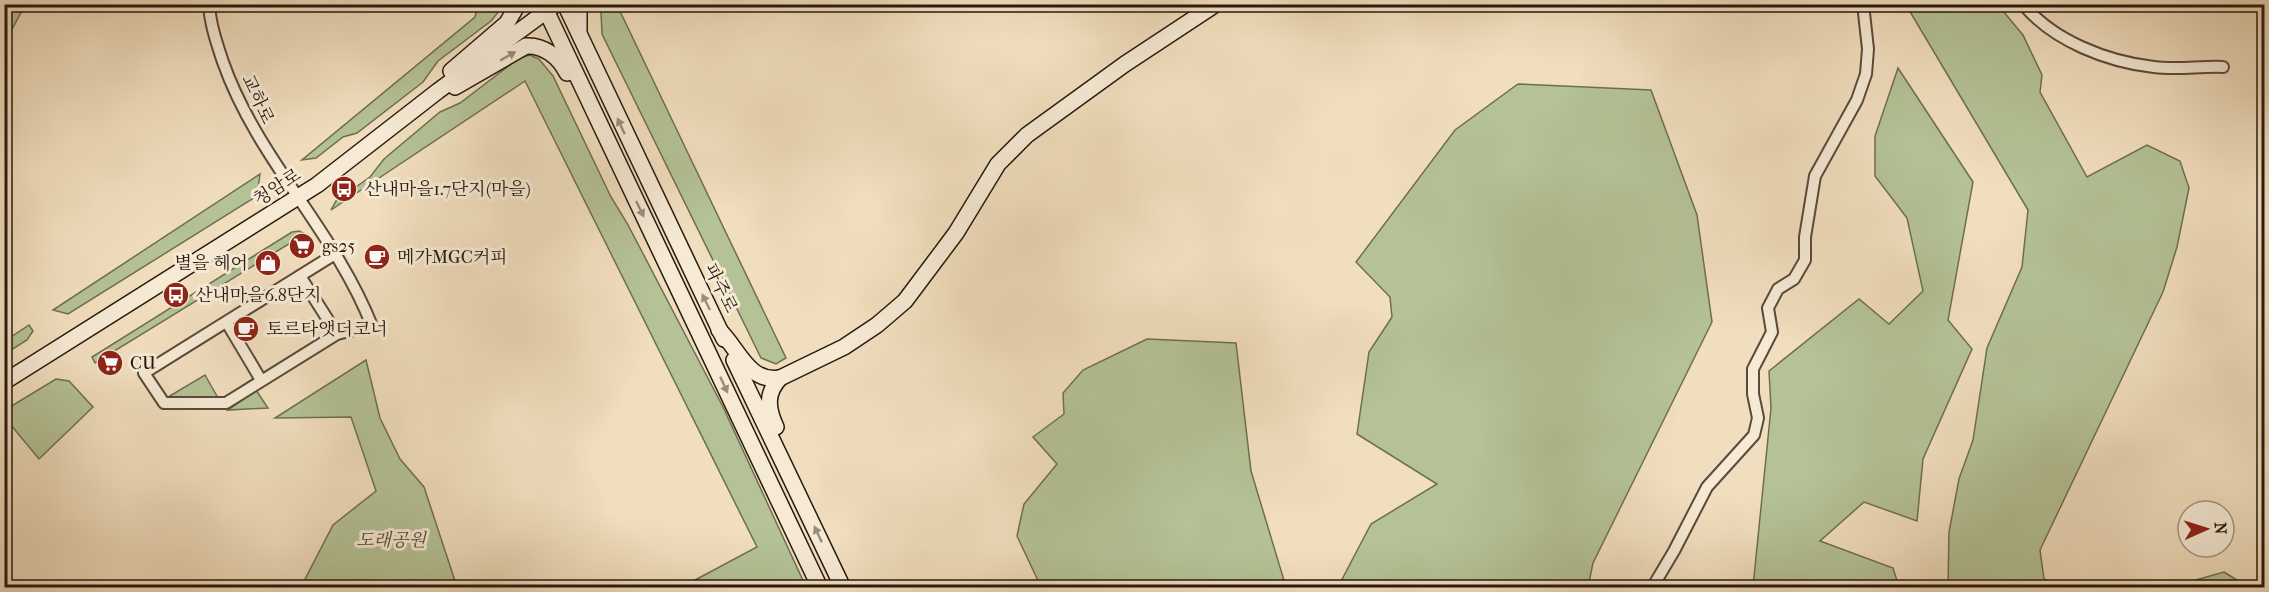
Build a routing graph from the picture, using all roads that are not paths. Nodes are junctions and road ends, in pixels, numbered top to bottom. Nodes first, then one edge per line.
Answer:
1 (209, 4) edge
2 (518, 4) edge
3 (565, 4) edge
4 (579, 4) edge
5 (1216, 4) edge
6 (1863, 4) edge
7 (2023, 4) edge
8 (548, 7) edge
9 (583, 44) junction
10 (2223, 67) dead end
11 (438, 91) junction
12 (630, 188) junction
13 (298, 198) junction
14 (335, 254) junction
15 (300, 276) junction
16 (227, 323) junction
17 (719, 330) junction
18 (337, 334) junction
19 (780, 378) junction
20 (261, 380) junction
21 (4, 382) edge
22 (794, 483) junction
23 (820, 588) edge
24 (843, 588) edge
25 (1652, 588) edge

1 - 13 street, 교하로
2 - 11 main road
3 - 9 main road, 파주로
4 - 9 main road
5 - 19 main road
6 - 25 street
7 - 10 street
8 - 11 main road, 청암로
8 - 12 main road
17 -> 9 main road, 파주로
11 -> 12 main road
11 - 13 main road, 청암로
12 -> 23 main road
13 - 14 street, 교하로
13 - 21 main road, 청암로
14 - 15 street
14 - 18 street, 교하로
15 - 16 street
15 - 18 street
16 - 20 street
16 - 20 street
17 - 19 main road
17 - 22 main road, 파주로
18 - 20 street
19 - 22 main road
24 -> 22 main road, 파주로

